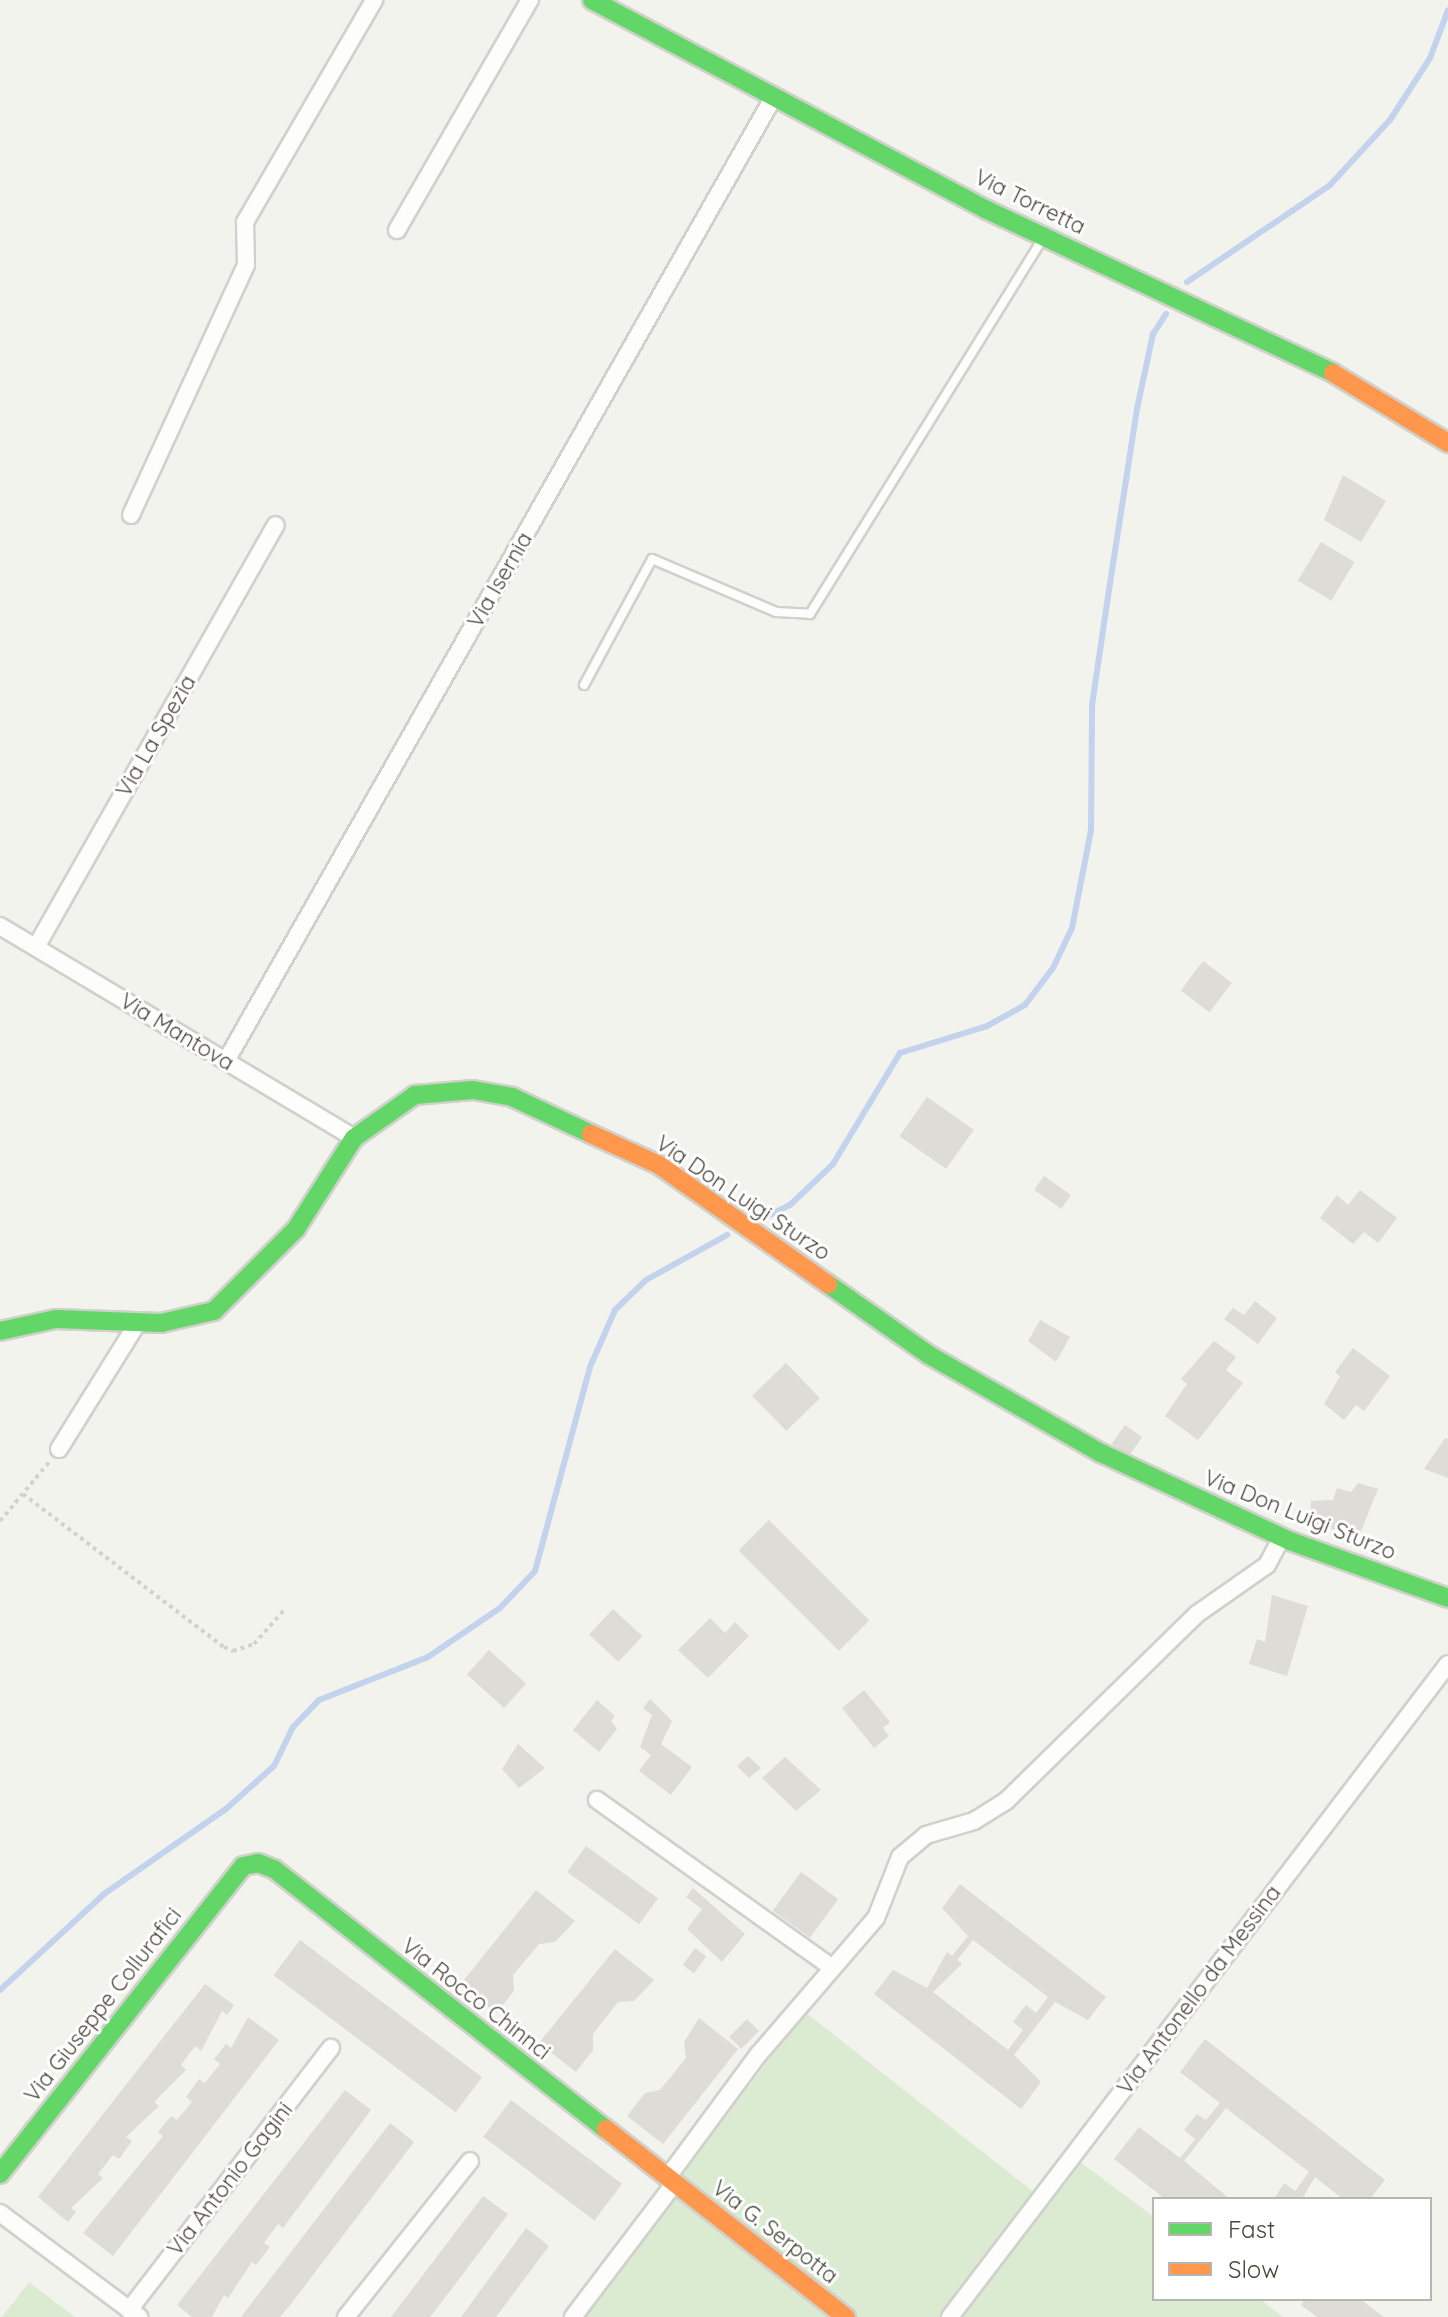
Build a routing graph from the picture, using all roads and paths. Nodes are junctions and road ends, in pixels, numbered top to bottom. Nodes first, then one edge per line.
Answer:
1 (374, 0) edge
2 (530, 0) edge
3 (592, 0) edge
4 (773, 98) junction
5 (397, 230) dead end
6 (1044, 237) junction
7 (1446, 439) edge
8 (131, 515) dead end
9 (276, 525) dead end
10 (584, 685) dead end
11 (0, 926) edge
12 (36, 947) junction
13 (226, 1061) junction
14 (354, 1138) junction
15 (138, 1322) junction
16 (0, 1331) edge
17 (59, 1449) joint
18 (23, 1494) junction
19 (0, 1521) edge
20 (1282, 1537) junction
21 (1448, 1598) edge
22 (285, 1609) dead end
23 (1448, 1664) edge
24 (597, 1800) dead end
25 (243, 1866) joint
26 (831, 1967) junction
27 (331, 2048) dead end
28 (470, 2161) dead end
29 (0, 2174) edge
30 (670, 2181) junction
31 (0, 2213) edge
32 (134, 2313) edge
33 (346, 2317) edge
34 (573, 2317) edge
35 (846, 2317) edge
36 (950, 2317) edge

1 - 8 street
2 - 5 street
3 - 4 street, Via Torretta
4 - 6 street, Via Torretta
4 - 13 street, Via Isernia
6 - 7 street, Via Torretta
6 - 10 lane
9 - 12 street, Via La Spezia
11 - 12 street, Via Mantova
12 - 13 street, Via Mantova
13 - 14 street, Via Mantova
14 - 15 street, Via Don Luigi Sturzo
14 - 20 street, Via Don Luigi Sturzo
15 - 16 street, Via Don Luigi Sturzo
15 - 17 street
17 - 18 path
18 - 19 path
18 - 22 path
20 - 21 street, Via Don Luigi Sturzo
20 - 26 street
23 - 36 street, Via Antonello da Messina
24 - 26 street
25 - 29 street, Via Giuseppe Collurafici
25 - 30 street, Via Rocco Chinnci
26 - 30 street
27 - 32 street, Via Antonio Gagini
28 - 33 street
30 - 34 street
30 - 35 street, Via G. Serpotta
31 - 32 street

